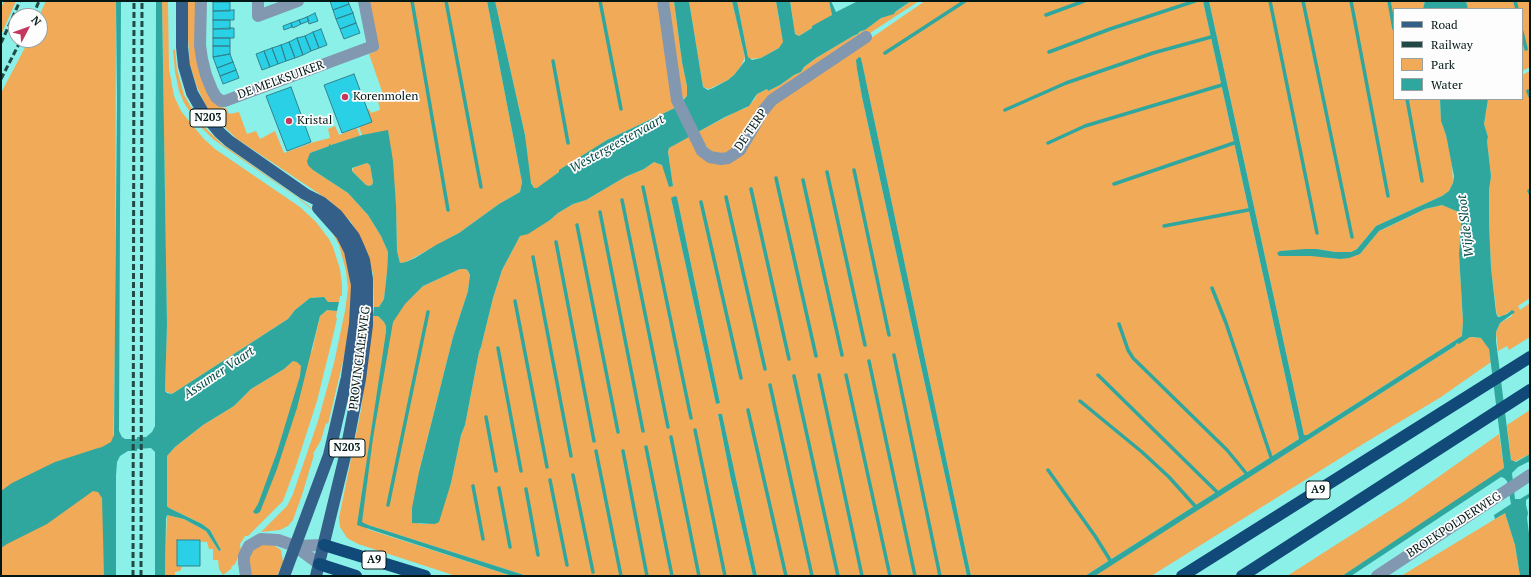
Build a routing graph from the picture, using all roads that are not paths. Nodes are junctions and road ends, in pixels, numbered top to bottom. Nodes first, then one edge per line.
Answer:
1 (182, 1) edge
2 (201, 1) edge
3 (258, 1) edge
4 (298, 1) edge
5 (364, 1) edge
6 (663, 1) edge
7 (866, 37) dead end
8 (361, 324) junction
9 (1530, 357) edge
10 (1530, 390) edge
11 (1528, 477) edge
12 (324, 545) junction
13 (295, 546) junction
14 (319, 564) junction
15 (246, 576) edge
16 (284, 576) edge
17 (316, 576) edge
18 (356, 576) edge
19 (425, 576) edge
20 (1182, 576) edge
21 (1242, 576) edge
22 (1377, 576) edge

1 - 8 main road, PROVINCIALEWEG / N203
2 - 5 street, DE MELKSUIKER
3 - 4 street
6 - 7 street, DE TERP
8 - 12 main road, PROVINCIALEWEG / N203
8 - 13 main road, PROVINCIALEWEG / N203
9 - 20 highway, A9
10 - 21 highway, A9
11 - 22 street, BROEKPOLDERWEG
12 - 13 street
12 - 14 main road, PROVINCIALEWEG
12 - 19 highway, A9
13 - 14 street
13 - 15 street
13 - 16 main road, PROVINCIALEWEG
14 - 17 main road, PROVINCIALEWEG
14 - 18 highway, A9

